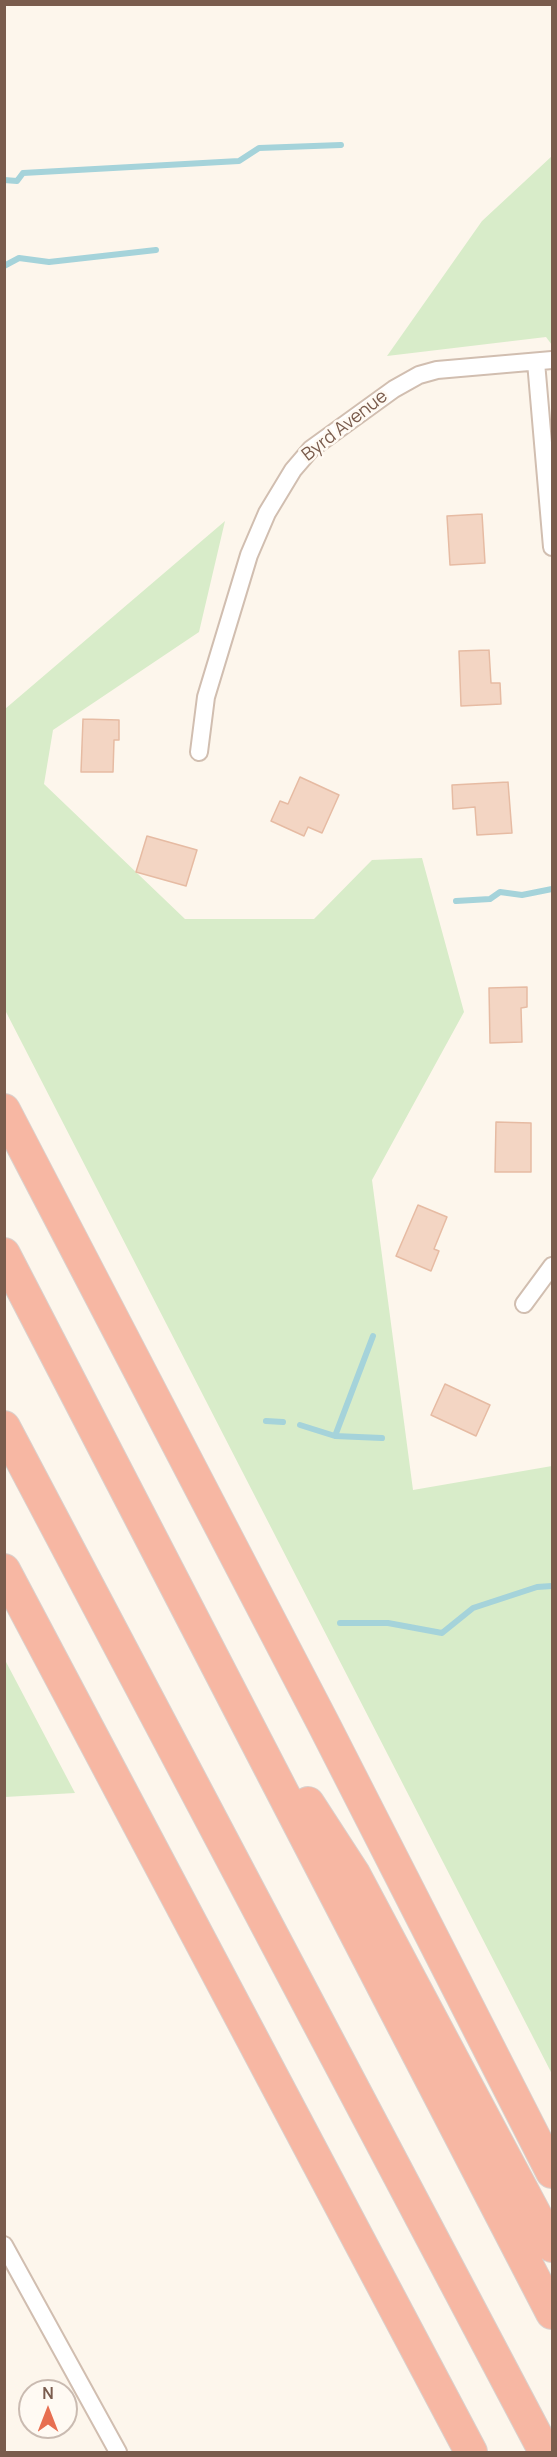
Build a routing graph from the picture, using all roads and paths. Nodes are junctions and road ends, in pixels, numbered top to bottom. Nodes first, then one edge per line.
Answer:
1 (544, 361) edge
2 (552, 547) edge
3 (199, 752) dead end
4 (4, 1110) edge
5 (4, 1254) edge
6 (552, 1266) edge
7 (524, 1304) dead end
8 (4, 1427) edge
9 (4, 1570) edge
10 (206, 1643) junction
11 (552, 2172) edge
12 (4, 2245) edge
13 (552, 2246) edge
14 (552, 2313) edge
15 (118, 2452) edge
16 (471, 2452) edge
17 (545, 2452) edge

1 - 2 street
1 - 3 street, Byrd Avenue
4 - 11 highway
5 - 10 highway
6 - 7 street
8 - 17 highway
9 - 16 highway
10 - 13 highway
10 - 14 highway
12 - 15 street

